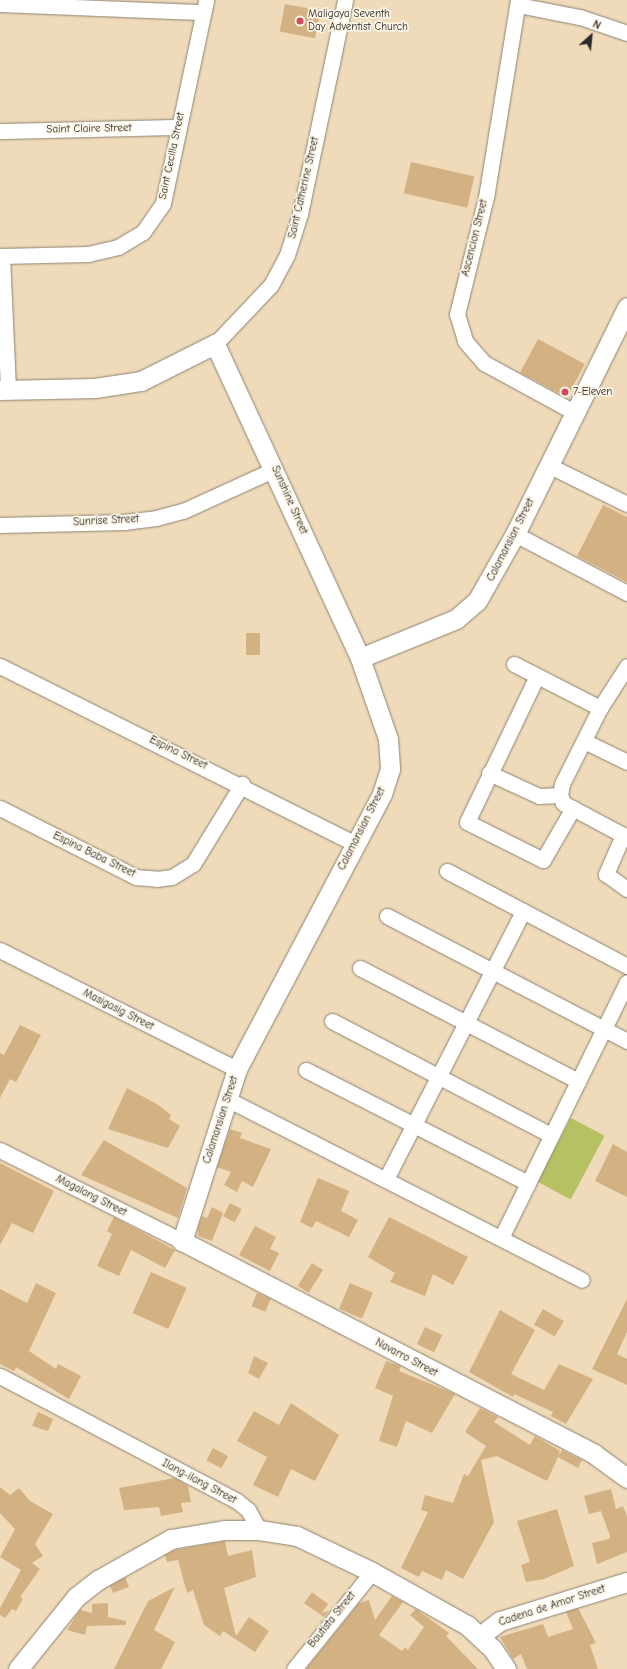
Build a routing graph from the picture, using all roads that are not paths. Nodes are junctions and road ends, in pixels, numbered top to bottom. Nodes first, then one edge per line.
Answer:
1 (345, 0) edge
2 (518, 2) edge
3 (0, 4) edge
4 (205, 6) edge
5 (627, 33) edge
6 (178, 127) junction
7 (0, 131) edge
8 (1, 256) edge
9 (627, 307) edge
10 (215, 344) junction
11 (4, 390) edge
12 (574, 412) junction
13 (548, 465) junction
14 (275, 469) junction
15 (627, 504) edge
16 (0, 525) edge
17 (515, 534) junction
18 (627, 592) edge
19 (360, 658) junction
20 (514, 664) dead end
21 (0, 666) edge
22 (627, 666) edge
23 (537, 676) junction
24 (623, 686) edge
25 (600, 708) junction
26 (584, 741) junction
27 (627, 762) edge
28 (489, 773) junction
29 (242, 784) junction
30 (560, 796) junction
31 (0, 808) edge
32 (573, 808) junction
33 (625, 836) edge
34 (354, 843) junction
35 (446, 871) dead end
36 (627, 889) edge
37 (523, 911) junction
38 (387, 916) dead end
39 (0, 950) edge
40 (627, 966) edge
41 (360, 968) dead end
42 (492, 971) junction
43 (627, 982) edge
44 (332, 1021) dead end
45 (466, 1023) junction
46 (604, 1029) junction
47 (627, 1041) edge
48 (237, 1069) junction
49 (306, 1070) dead end
50 (439, 1076) junction
51 (578, 1081) junction
52 (227, 1099) junction
53 (414, 1125) junction
54 (551, 1135) junction
55 (0, 1150) edge
56 (386, 1179) junction
57 (528, 1183) junction
58 (501, 1238) junction
59 (182, 1241) junction
60 (582, 1280) dead end
61 (0, 1376) edge
62 (627, 1478) edge
63 (259, 1530) junction
64 (372, 1572) junction
65 (627, 1582) edge
66 (480, 1636) junction
67 (18, 1669) edge
68 (294, 1669) edge
69 (506, 1669) edge

1 - 10 street, Saint Catherine Street
2 - 5 street, Ascencion Street
2 - 12 street, Ascencion Street
3 - 4 street
4 - 6 street, Saint Cecilla Street
6 - 7 street, Saint Claire Street
6 - 8 street, Saint Cecilla Street
8 - 11 street
9 - 12 street, Calamansian Street
10 - 11 street, Saint Catherine Street
10 - 14 street, Sunshine Street
12 - 13 street, Calamansian Street
13 - 15 street
13 - 17 street, Calamansian Street
14 - 16 street, Sunrise Street
14 - 19 street, Sunshine Street
17 - 18 street
17 - 19 street, Calamansian Street
19 - 34 street, Calamansian Street
20 - 23 street
21 - 29 street, Espina Street
22 - 24 street
23 - 25 street
23 - 28 street
24 - 25 street
25 - 26 street
26 - 27 street
26 - 30 street
28 - 30 street
28 - 32 street
29 - 31 street, Espina Baba Street
29 - 34 street, Espina Street
30 - 32 street
32 - 33 street
33 - 36 street
34 - 48 street, Calamansian Street
35 - 37 street
37 - 40 street
37 - 42 street
38 - 42 street
39 - 48 street, Masigasig Street
41 - 45 street
42 - 45 street
42 - 46 street
43 - 46 street
44 - 50 street
45 - 50 street
45 - 51 street
46 - 47 street
46 - 51 street
48 - 52 street, Calamansian Street
49 - 53 street
50 - 53 street
50 - 54 street
51 - 54 street
52 - 56 street
52 - 59 street, Calamansian Street
53 - 56 street
53 - 57 street
54 - 57 street
55 - 59 street, Magalang Street
56 - 58 street
57 - 58 street
58 - 60 street
59 - 62 street, Navarro Street
61 - 63 street, Ilang-ilang Street
63 - 64 street
63 - 67 street
64 - 66 street
64 - 68 street, Bautista Street
65 - 66 street, Cadena de Amor Street
66 - 69 street

